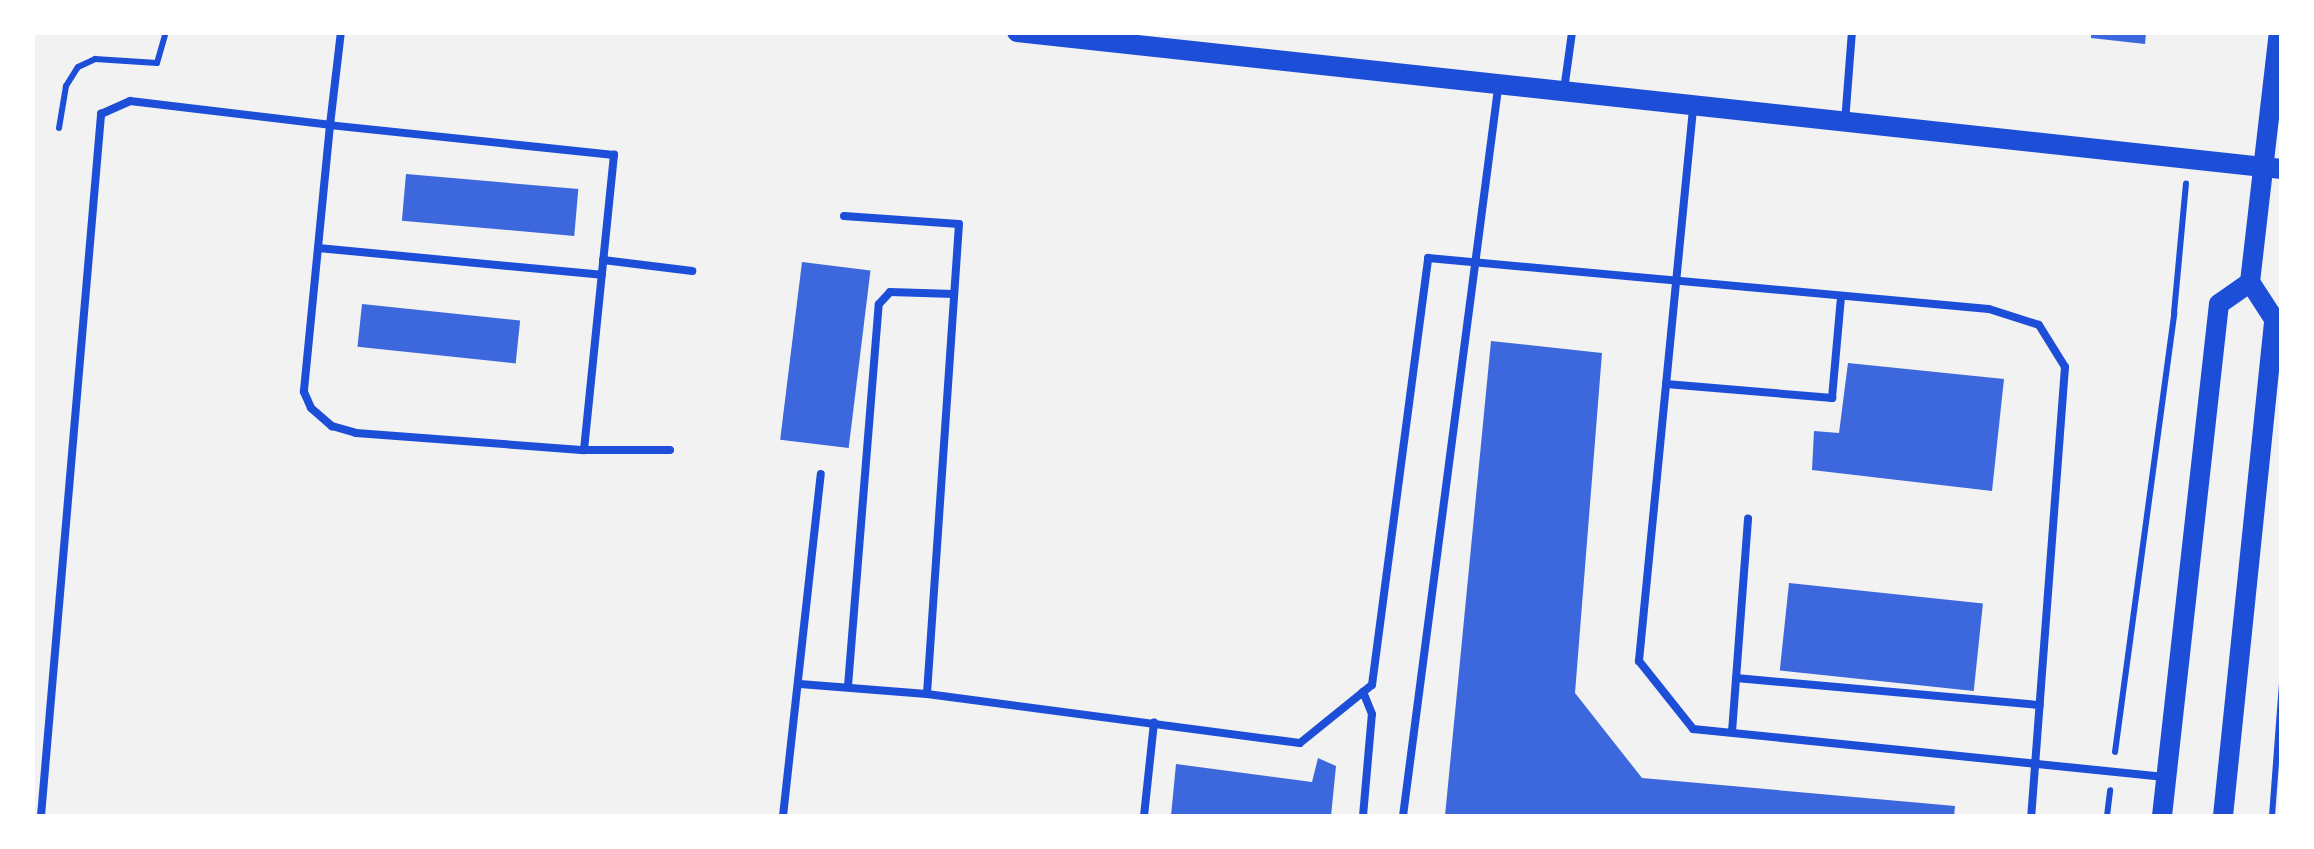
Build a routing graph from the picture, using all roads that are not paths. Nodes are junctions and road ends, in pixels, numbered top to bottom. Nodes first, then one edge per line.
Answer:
1 (340, 32) edge
2 (1017, 32) edge
3 (1572, 32) edge
4 (1852, 32) edge
5 (2278, 32) edge
6 (1498, 84) junction
7 (1564, 90) junction
8 (1694, 105) junction
9 (1844, 122) junction
10 (330, 124) junction
11 (2274, 168) edge
12 (844, 216) dead end
13 (318, 248) junction
14 (603, 260) junction
15 (1475, 264) junction
16 (692, 272) dead end
17 (602, 275) junction
18 (2250, 282) junction
19 (1676, 284) junction
20 (954, 294) junction
21 (1841, 297) junction
22 (1666, 384) junction
23 (584, 450) junction
24 (670, 450) dead end
25 (821, 474) dead end
26 (1748, 519) dead end
27 (1736, 678) junction
28 (800, 684) junction
29 (848, 686) junction
30 (1363, 692) junction
31 (927, 694) junction
32 (2040, 706) junction
33 (1154, 723) junction
34 (1732, 732) junction
35 (2035, 766) junction
36 (2166, 777) junction
37 (41, 816) edge
38 (782, 816) edge
39 (1144, 816) edge
40 (1363, 816) edge
41 (1403, 816) edge
42 (2031, 816) edge
43 (2162, 816) edge
44 (2223, 816) edge

1 - 10 lane
2 - 6 main road
3 - 7 lane
4 - 9 lane
5 - 11 main road
6 - 7 main road
6 - 15 lane
7 - 8 main road
8 - 9 main road
8 - 19 lane
9 - 11 main road
10 - 13 lane
10 - 14 lane
10 - 37 lane
11 - 18 main road
12 - 20 lane
13 - 17 lane
13 - 23 lane
14 - 16 lane
14 - 17 lane
15 - 19 lane
15 - 30 lane
15 - 41 lane
17 - 23 lane
18 - 36 main road
18 - 44 main road
19 - 21 lane
19 - 22 lane
20 - 29 lane
20 - 31 lane
21 - 22 lane
21 - 32 lane
22 - 34 lane
23 - 24 lane
25 - 28 lane
26 - 27 lane
27 - 32 lane
27 - 34 lane
28 - 29 lane
28 - 38 lane
29 - 31 lane
30 - 33 lane
30 - 40 lane
31 - 33 lane
32 - 35 lane
33 - 39 lane
34 - 35 lane
35 - 36 lane
35 - 42 lane
36 - 43 main road

